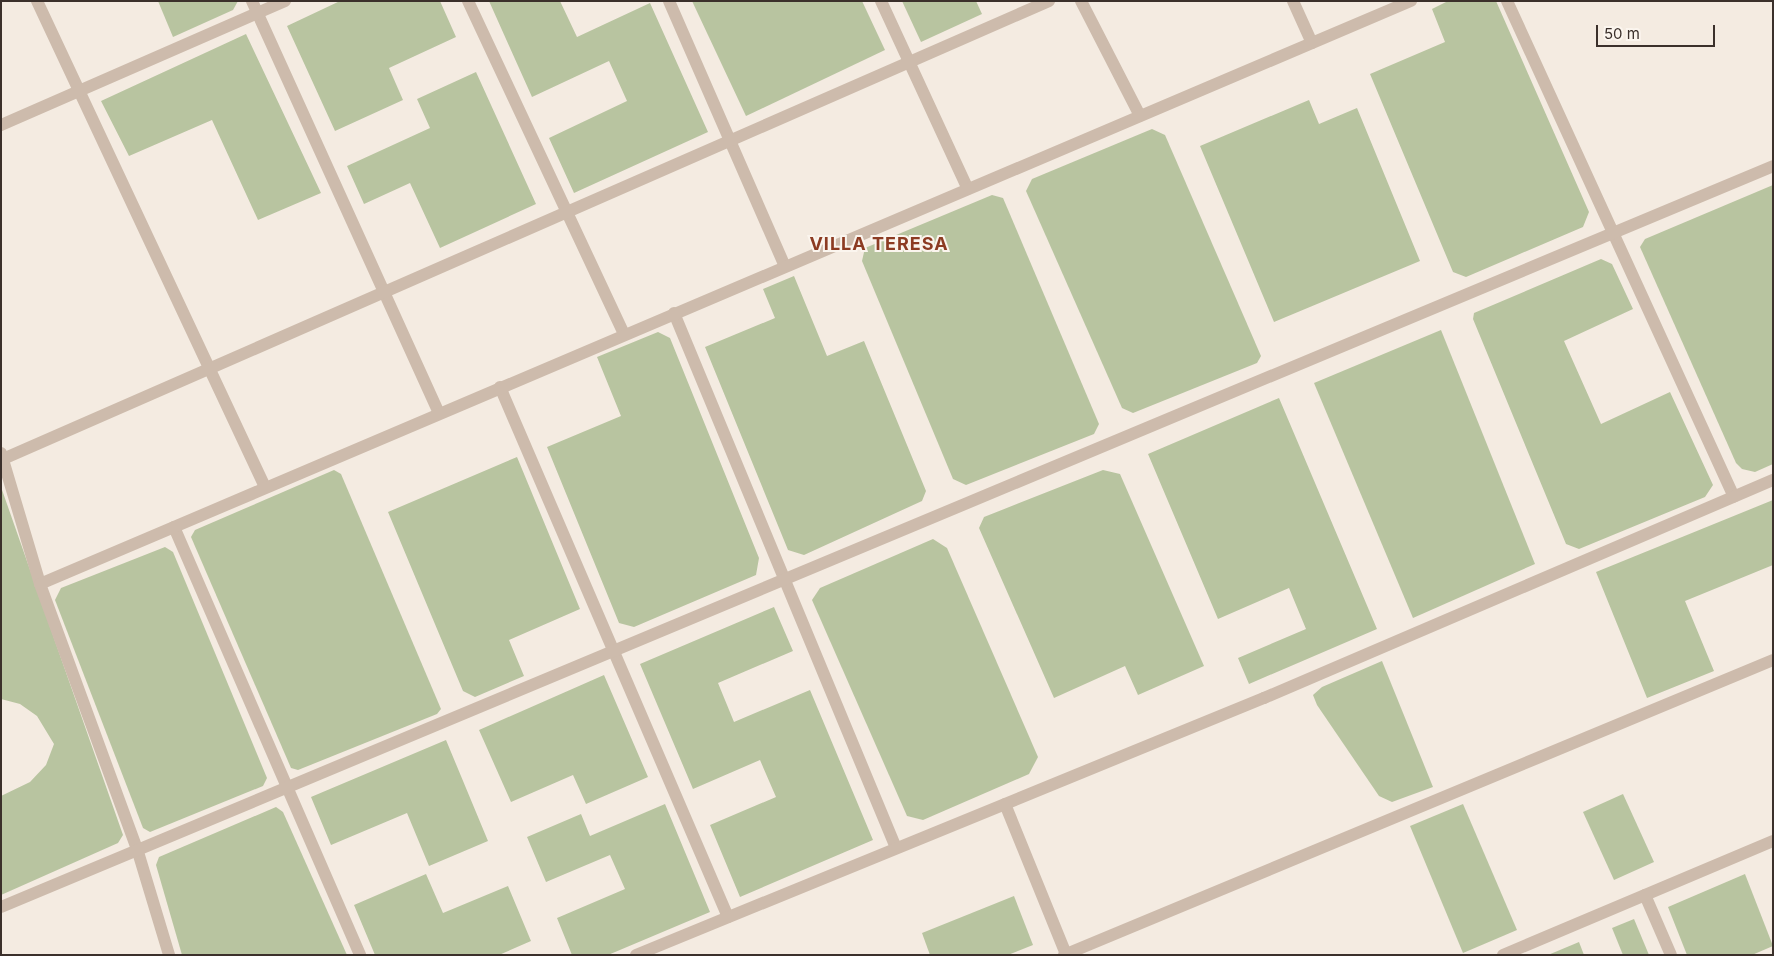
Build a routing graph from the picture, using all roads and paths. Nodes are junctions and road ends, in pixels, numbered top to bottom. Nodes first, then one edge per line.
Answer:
1 (37, 1) edge
2 (285, 1) edge
3 (468, 1) edge
4 (669, 1) edge
5 (881, 1) edge
6 (1049, 1) edge
7 (1081, 1) edge
8 (1293, 1) edge
9 (1412, 1) edge
10 (1507, 1) edge
11 (255, 7) edge
12 (1312, 43) junction
13 (910, 63) junction
14 (79, 91) junction
15 (1140, 116) junction
16 (1, 125) edge
17 (731, 143) junction
18 (1773, 166) edge
19 (968, 189) junction
20 (566, 215) junction
21 (1613, 233) junction
22 (784, 266) junction
23 (385, 293) junction
24 (674, 313) junction
25 (624, 334) junction
26 (210, 369) junction
27 (500, 387) junction
28 (439, 413) junction
29 (2, 456) edge
30 (1773, 480) edge
31 (266, 487) junction
32 (1734, 497) junction
33 (174, 527) junction
34 (785, 581) junction
35 (40, 584) junction
36 (614, 652) junction
37 (1773, 660) edge
38 (288, 789) junction
39 (1005, 804) junction
40 (1773, 841) edge
41 (896, 848) junction
42 (138, 852) junction
43 (1645, 895) junction
44 (1, 907) edge
45 (728, 917) junction
46 (1065, 954) edge
47 (169, 955) edge
48 (360, 955) edge
49 (636, 955) edge
50 (1503, 955) edge
51 (1671, 955) edge

1 - 14 street
2 - 11 street
3 - 20 street
4 - 17 street
5 - 13 street
6 - 13 street
7 - 15 street
8 - 12 street
9 - 12 street
10 - 21 street
11 - 14 street
11 - 23 street
12 - 15 street
13 - 17 street
13 - 19 street
14 - 16 street
14 - 26 street
15 - 19 street
17 - 20 street
17 - 22 street
18 - 21 street
19 - 22 street
20 - 23 street
20 - 25 street
21 - 32 street
21 - 34 street
22 - 24 street
23 - 26 street
23 - 28 street
24 - 25 street
24 - 34 street
25 - 27 street
26 - 29 street
26 - 31 street
27 - 28 street
27 - 36 street
28 - 31 street
29 - 35 street
30 - 32 street
31 - 33 street
32 - 39 street
33 - 35 street
33 - 38 street
34 - 36 street
34 - 41 street
35 - 42 street
36 - 38 street
36 - 45 street
37 - 46 street
38 - 42 street
38 - 48 street
39 - 41 street
39 - 46 street
40 - 43 street
41 - 45 street
42 - 44 street
42 - 47 street
43 - 50 street
43 - 51 street
45 - 49 street

